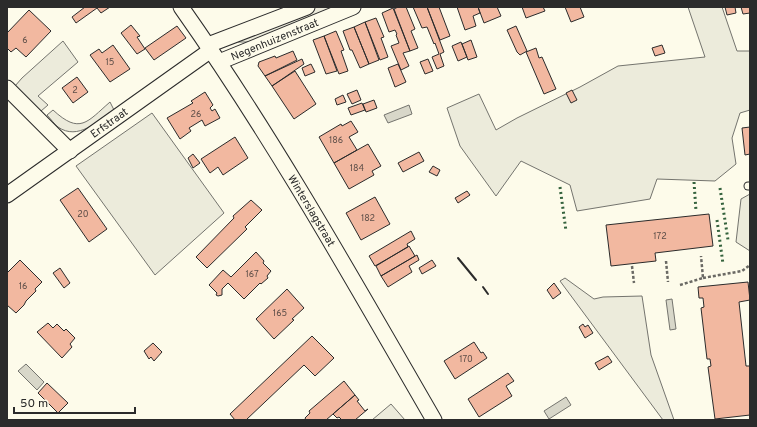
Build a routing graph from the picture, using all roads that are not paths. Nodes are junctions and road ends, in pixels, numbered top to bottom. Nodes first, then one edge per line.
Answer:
1 (181, 7) edge
2 (307, 7) edge
3 (353, 7) edge
4 (212, 52) junction
5 (7, 88) edge
6 (70, 151) junction
7 (7, 195) edge
8 (434, 420) edge

1 - 4 street, Winterslagstraat
2 - 4 street, Negenhuizenstraat
3 - 4 street, Negenhuizenstraat
4 - 6 street, Erfstraat
4 - 8 street, Winterslagstraat
5 - 6 street
6 - 7 street, Erfstraat

